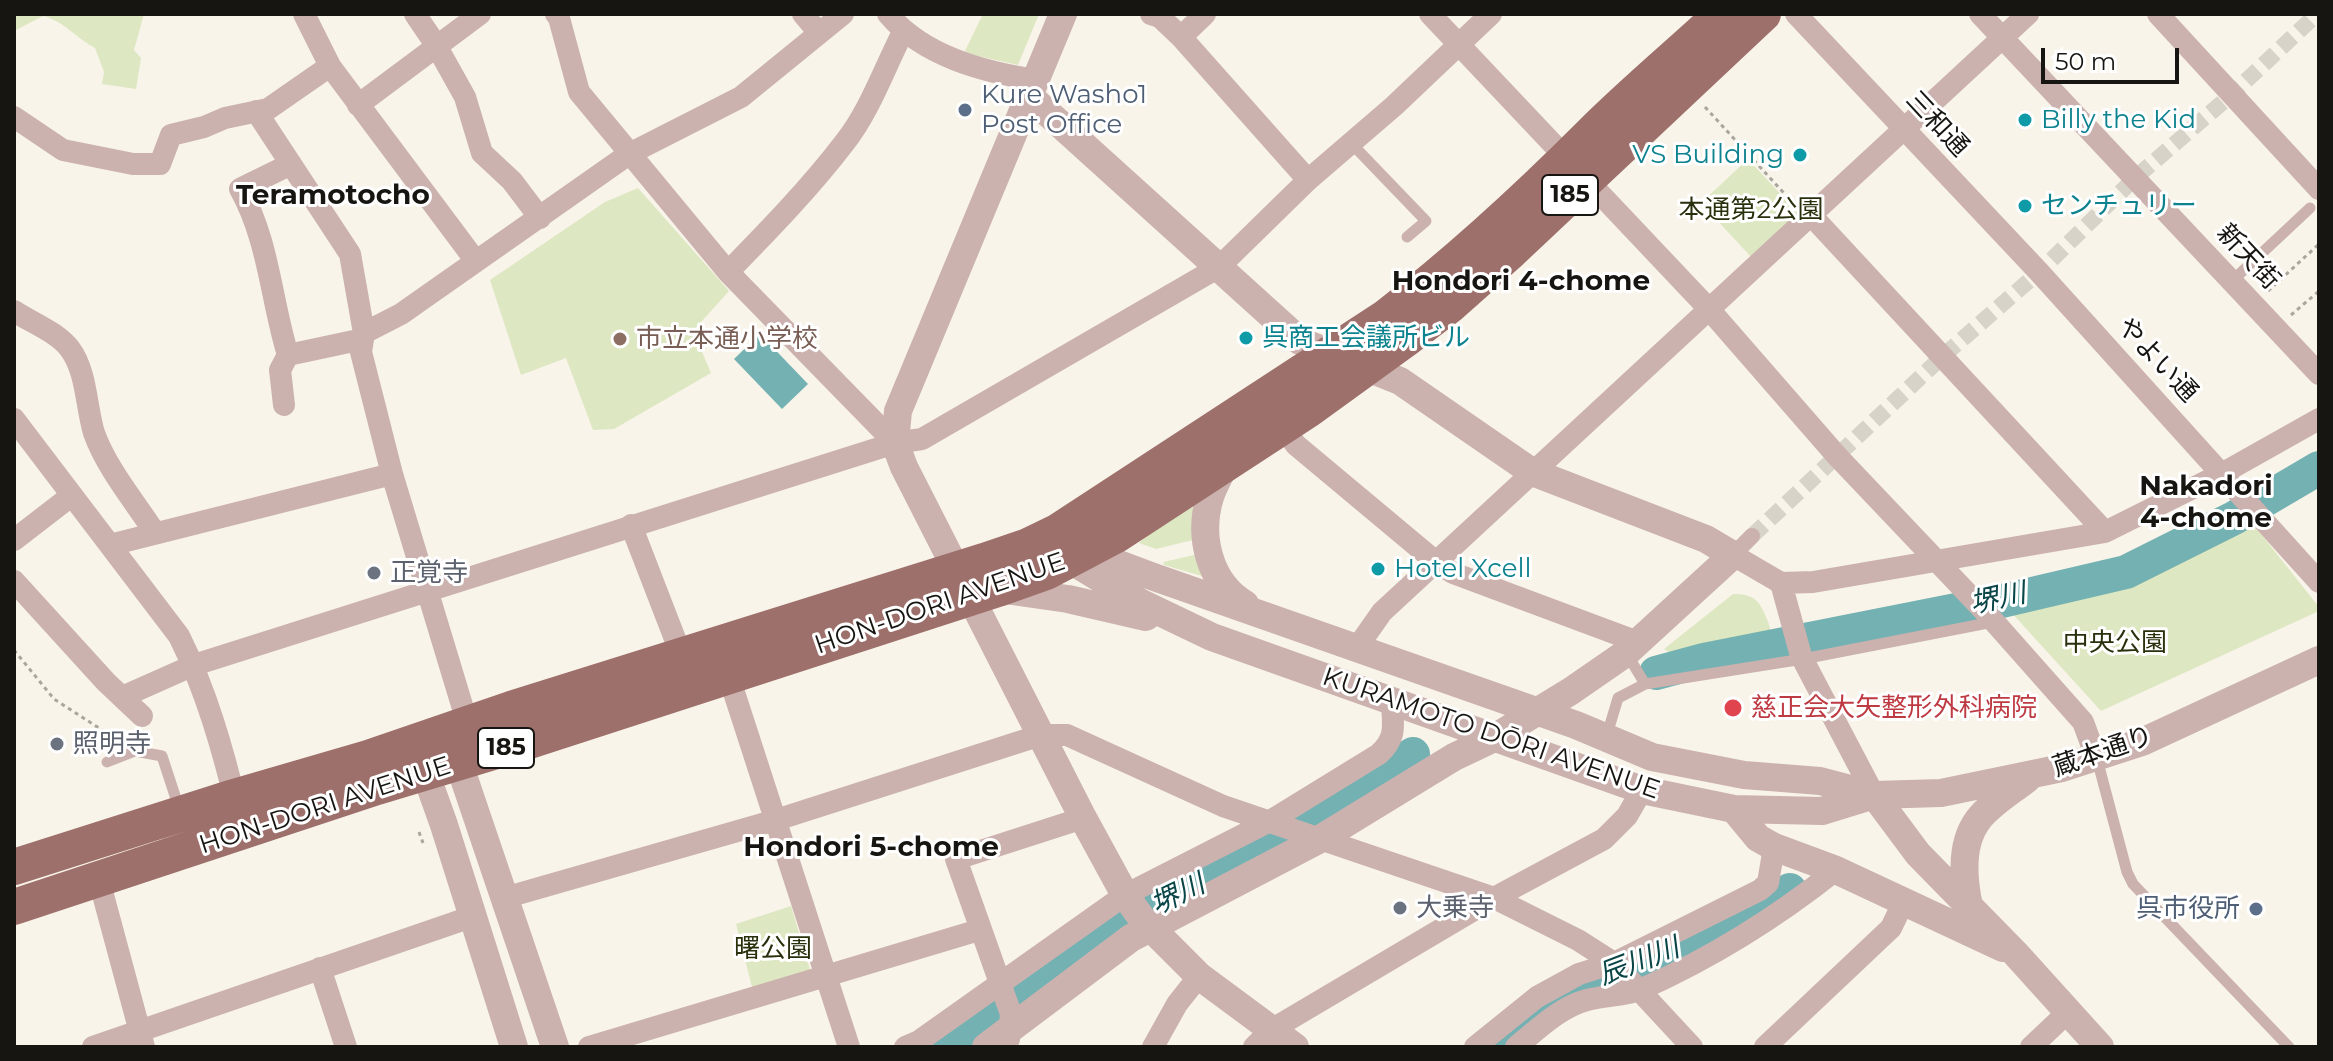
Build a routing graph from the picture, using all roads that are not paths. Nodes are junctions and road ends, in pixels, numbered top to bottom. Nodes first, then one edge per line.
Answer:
1 (304, 14) edge
2 (415, 14) edge
3 (480, 14) edge
4 (556, 14) edge
5 (803, 14) edge
6 (843, 14) edge
7 (888, 14) edge
8 (1063, 14) edge
9 (1151, 14) edge
10 (1205, 14) edge
11 (1430, 14) edge
12 (1491, 14) edge
13 (1722, 14) edge
14 (1763, 14) edge
15 (1796, 14) edge
16 (1980, 14) edge
17 (2028, 14) edge
18 (2158, 14) edge
19 (903, 32) junction
20 (819, 33) junction
21 (2003, 36) junction
22 (1181, 37) junction
23 (436, 45) junction
24 (1459, 46) junction
25 (330, 66) junction
26 (1033, 88) junction
27 (358, 105) junction
28 (256, 111) junction
29 (14, 117) edge
30 (1903, 129) junction
31 (1357, 149) junction
32 (629, 154) junction
33 (291, 164) junction
34 (1576, 170) junction
35 (1308, 180) junction
36 (2315, 198) edge
37 (1808, 216) junction
38 (540, 218) junction
39 (1407, 237) dead end
40 (475, 260) junction
41 (1219, 267) junction
42 (728, 272) junction
43 (2039, 272) joint
44 (2232, 281) junction
45 (1708, 308) junction
46 (14, 311) edge
47 (364, 336) junction
48 (288, 355) junction
49 (1350, 360) junction
50 (2319, 374) edge
51 (284, 405) dead end
52 (14, 419) edge
53 (2319, 419) edge
54 (1283, 427) junction
55 (895, 443) junction
56 (1224, 467) junction
57 (1532, 472) junction
58 (392, 474) junction
59 (2228, 480) junction
60 (71, 496) junction
61 (631, 525) junction
62 (2105, 532) junction
63 (155, 533) junction
64 (14, 540) edge
65 (1067, 544) junction
66 (110, 545) junction
67 (1743, 546) junction
68 (1436, 562) junction
69 (1940, 562) junction
70 (14, 581) edge
71 (2319, 582) edge
72 (1781, 583) junction
73 (975, 585) junction
74 (429, 589) junction
75 (1268, 618) junction
76 (1991, 619) junction
77 (1212, 637) junction
78 (1632, 648) junction
79 (1356, 649) junction
80 (682, 657) junction
81 (1802, 657) junction
82 (2319, 660) edge
83 (194, 665) junction
84 (729, 677) junction
85 (1645, 684) junction
86 (122, 697) junction
87 (1392, 703) junction
88 (1535, 712) junction
89 (142, 716) dead end
90 (1041, 735) junction
91 (1494, 738) junction
92 (1606, 738) junction
93 (448, 747) junction
94 (2096, 757) junction
95 (107, 762) dead end
96 (2030, 776) junction
97 (1642, 790) junction
98 (1874, 795) junction
99 (234, 797) junction
100 (1734, 809) junction
101 (181, 815) junction
102 (1083, 818) junction
103 (776, 820) junction
104 (1275, 822) junction
105 (243, 832) junction
106 (1316, 837) junction
107 (1774, 847) junction
108 (14, 867) edge
109 (1836, 870) junction
110 (99, 880) junction
111 (504, 898) junction
112 (1494, 898) junction
113 (1904, 901) junction
114 (1969, 906) junction
115 (14, 907) edge
116 (1138, 911) junction
117 (471, 917) junction
118 (979, 930) junction
119 (2015, 953) junction
120 (1614, 963) junction
121 (320, 968) junction
122 (1199, 976) junction
123 (826, 977) junction
124 (1002, 987) junction
125 (1639, 990) junction
126 (2068, 1012) junction
127 (1010, 1030) edge
128 (1263, 1038) edge
129 (142, 1039) edge
130 (93, 1047) edge
131 (346, 1047) edge
132 (514, 1047) edge
133 (555, 1047) edge
134 (589, 1047) edge
135 (849, 1047) edge
136 (905, 1047) edge
137 (986, 1047) edge
138 (1153, 1047) edge
139 (1295, 1047) edge
140 (1475, 1047) edge
141 (1516, 1047) edge
142 (1692, 1047) edge
143 (1765, 1047) edge
144 (2031, 1047) edge
145 (2100, 1047) edge
146 (2289, 1047) edge

1 - 25 street
2 - 23 street
3 - 23 street
4 - 32 street
5 - 20 street
6 - 20 street
7 - 19 street
8 - 26 street
9 - 22 street
10 - 22 street
11 - 24 street
12 - 24 street
13 - 34 highway, HON-DORI AVENUE / 185
14 - 34 highway, HON-DORI AVENUE / 185
15 - 30 street, 三和通
16 - 21 street, 新天街
17 - 21 street
18 - 36 street
19 - 26 street
19 - 42 street
20 - 32 street
21 - 30 street
21 - 44 street, 新天街
22 - 35 street
23 - 27 street
23 - 38 street
24 - 31 street
24 - 34 street
25 - 27 street
25 - 28 street
26 - 41 street
26 - 55 street
27 - 40 street
28 - 29 street
28 - 33 street
30 - 37 street
30 - 43 street, 三和通
31 - 35 street
31 - 39 lane
32 - 38 street
32 - 42 street
33 - 47 street
33 - 48 street
34 - 45 street
34 - 49 highway, HON-DORI AVENUE / 185
35 - 41 street
36 - 44 lane
37 - 45 street
37 - 62 street
38 - 40 street
40 - 47 street
41 - 49 street
41 - 55 street
42 - 55 street
43 - 59 street, やよい通
44 - 50 street, 新天街
45 - 57 street
45 - 69 street
46 - 63 street
47 - 48 street
47 - 58 street
48 - 51 street
49 - 54 highway, HON-DORI AVENUE / 185
49 - 57 street
49 - 65 highway, HON-DORI AVENUE / 185
52 - 60 street
53 - 59 street
54 - 56 highway, HON-DORI AVENUE / 185
54 - 68 street
55 - 61 street
55 - 73 street
56 - 65 highway, HON-DORI AVENUE / 185
56 - 75 street
57 - 67 street
57 - 68 street
58 - 63 street
58 - 74 street
59 - 62 street
59 - 71 street, やよい通
60 - 64 street
60 - 66 street
61 - 74 street
61 - 80 street
62 - 69 street
63 - 66 street
65 - 73 highway, HON-DORI AVENUE / 185
65 - 75 street, KURAMOTO DŌRI AVENUE
65 - 77 street, KURAMOTO DŌRI AVENUE
66 - 83 street
67 - 72 street
67 - 78 street
68 - 78 street
68 - 79 street
69 - 72 street
69 - 76 street
70 - 86 street
72 - 81 street
73 - 77 street
73 - 80 highway, HON-DORI AVENUE / 185
73 - 84 highway, HON-DORI AVENUE / 185
73 - 90 street
74 - 83 street
74 - 93 street
75 - 79 street, KURAMOTO DŌRI AVENUE
76 - 81 lane
76 - 94 street
77 - 87 street, KURAMOTO DŌRI AVENUE
78 - 85 lane
78 - 88 street
79 - 88 street, KURAMOTO DŌRI AVENUE
80 - 93 highway, HON-DORI AVENUE / 185
81 - 85 lane
81 - 98 street
82 - 94 street, 蔵本通り
83 - 86 street
83 - 99 street
84 - 93 highway, HON-DORI AVENUE / 185
84 - 103 street
85 - 92 lane
86 - 89 street
87 - 91 street, KURAMOTO DŌRI AVENUE
87 - 104 street
88 - 91 street
88 - 92 street, KURAMOTO DŌRI AVENUE
90 - 102 street
90 - 103 street
90 - 104 street
91 - 97 street, KURAMOTO DŌRI AVENUE
91 - 106 street
92 - 98 street, KURAMOTO DŌRI AVENUE
93 - 99 highway, HON-DORI AVENUE / 185
93 - 105 highway, HON-DORI AVENUE / 185
93 - 111 street
93 - 117 street
94 - 96 street, 蔵本通り
94 - 146 lane
95 - 101 lane
96 - 98 street, 蔵本通り
96 - 114 street
97 - 100 street, KURAMOTO DŌRI AVENUE
97 - 112 street
98 - 100 street, KURAMOTO DŌRI AVENUE
98 - 114 street
99 - 101 highway, HON-DORI AVENUE / 185
99 - 105 street
100 - 107 street
101 - 108 highway, HON-DORI AVENUE / 185
102 - 116 street
102 - 118 street
103 - 111 street
103 - 123 street
104 - 106 street
104 - 116 street
105 - 110 highway, HON-DORI AVENUE / 185
106 - 112 street
106 - 116 street
107 - 109 street
107 - 120 street
109 - 113 street
109 - 125 street
110 - 115 highway, HON-DORI AVENUE / 185
110 - 129 street
111 - 133 street
112 - 120 street
112 - 128 street
113 - 119 street
113 - 143 street
114 - 119 street
116 - 122 street
116 - 124 street
116 - 127 street
117 - 121 street
117 - 132 street
118 - 123 street
118 - 124 street
119 - 126 street
120 - 125 street
120 - 140 street
121 - 129 street
121 - 131 street
122 - 128 street
122 - 138 street
123 - 134 street
123 - 135 street
124 - 127 street
124 - 136 street
125 - 141 street
125 - 142 street
126 - 144 street
126 - 145 street
127 - 137 street
128 - 139 street
129 - 130 street

